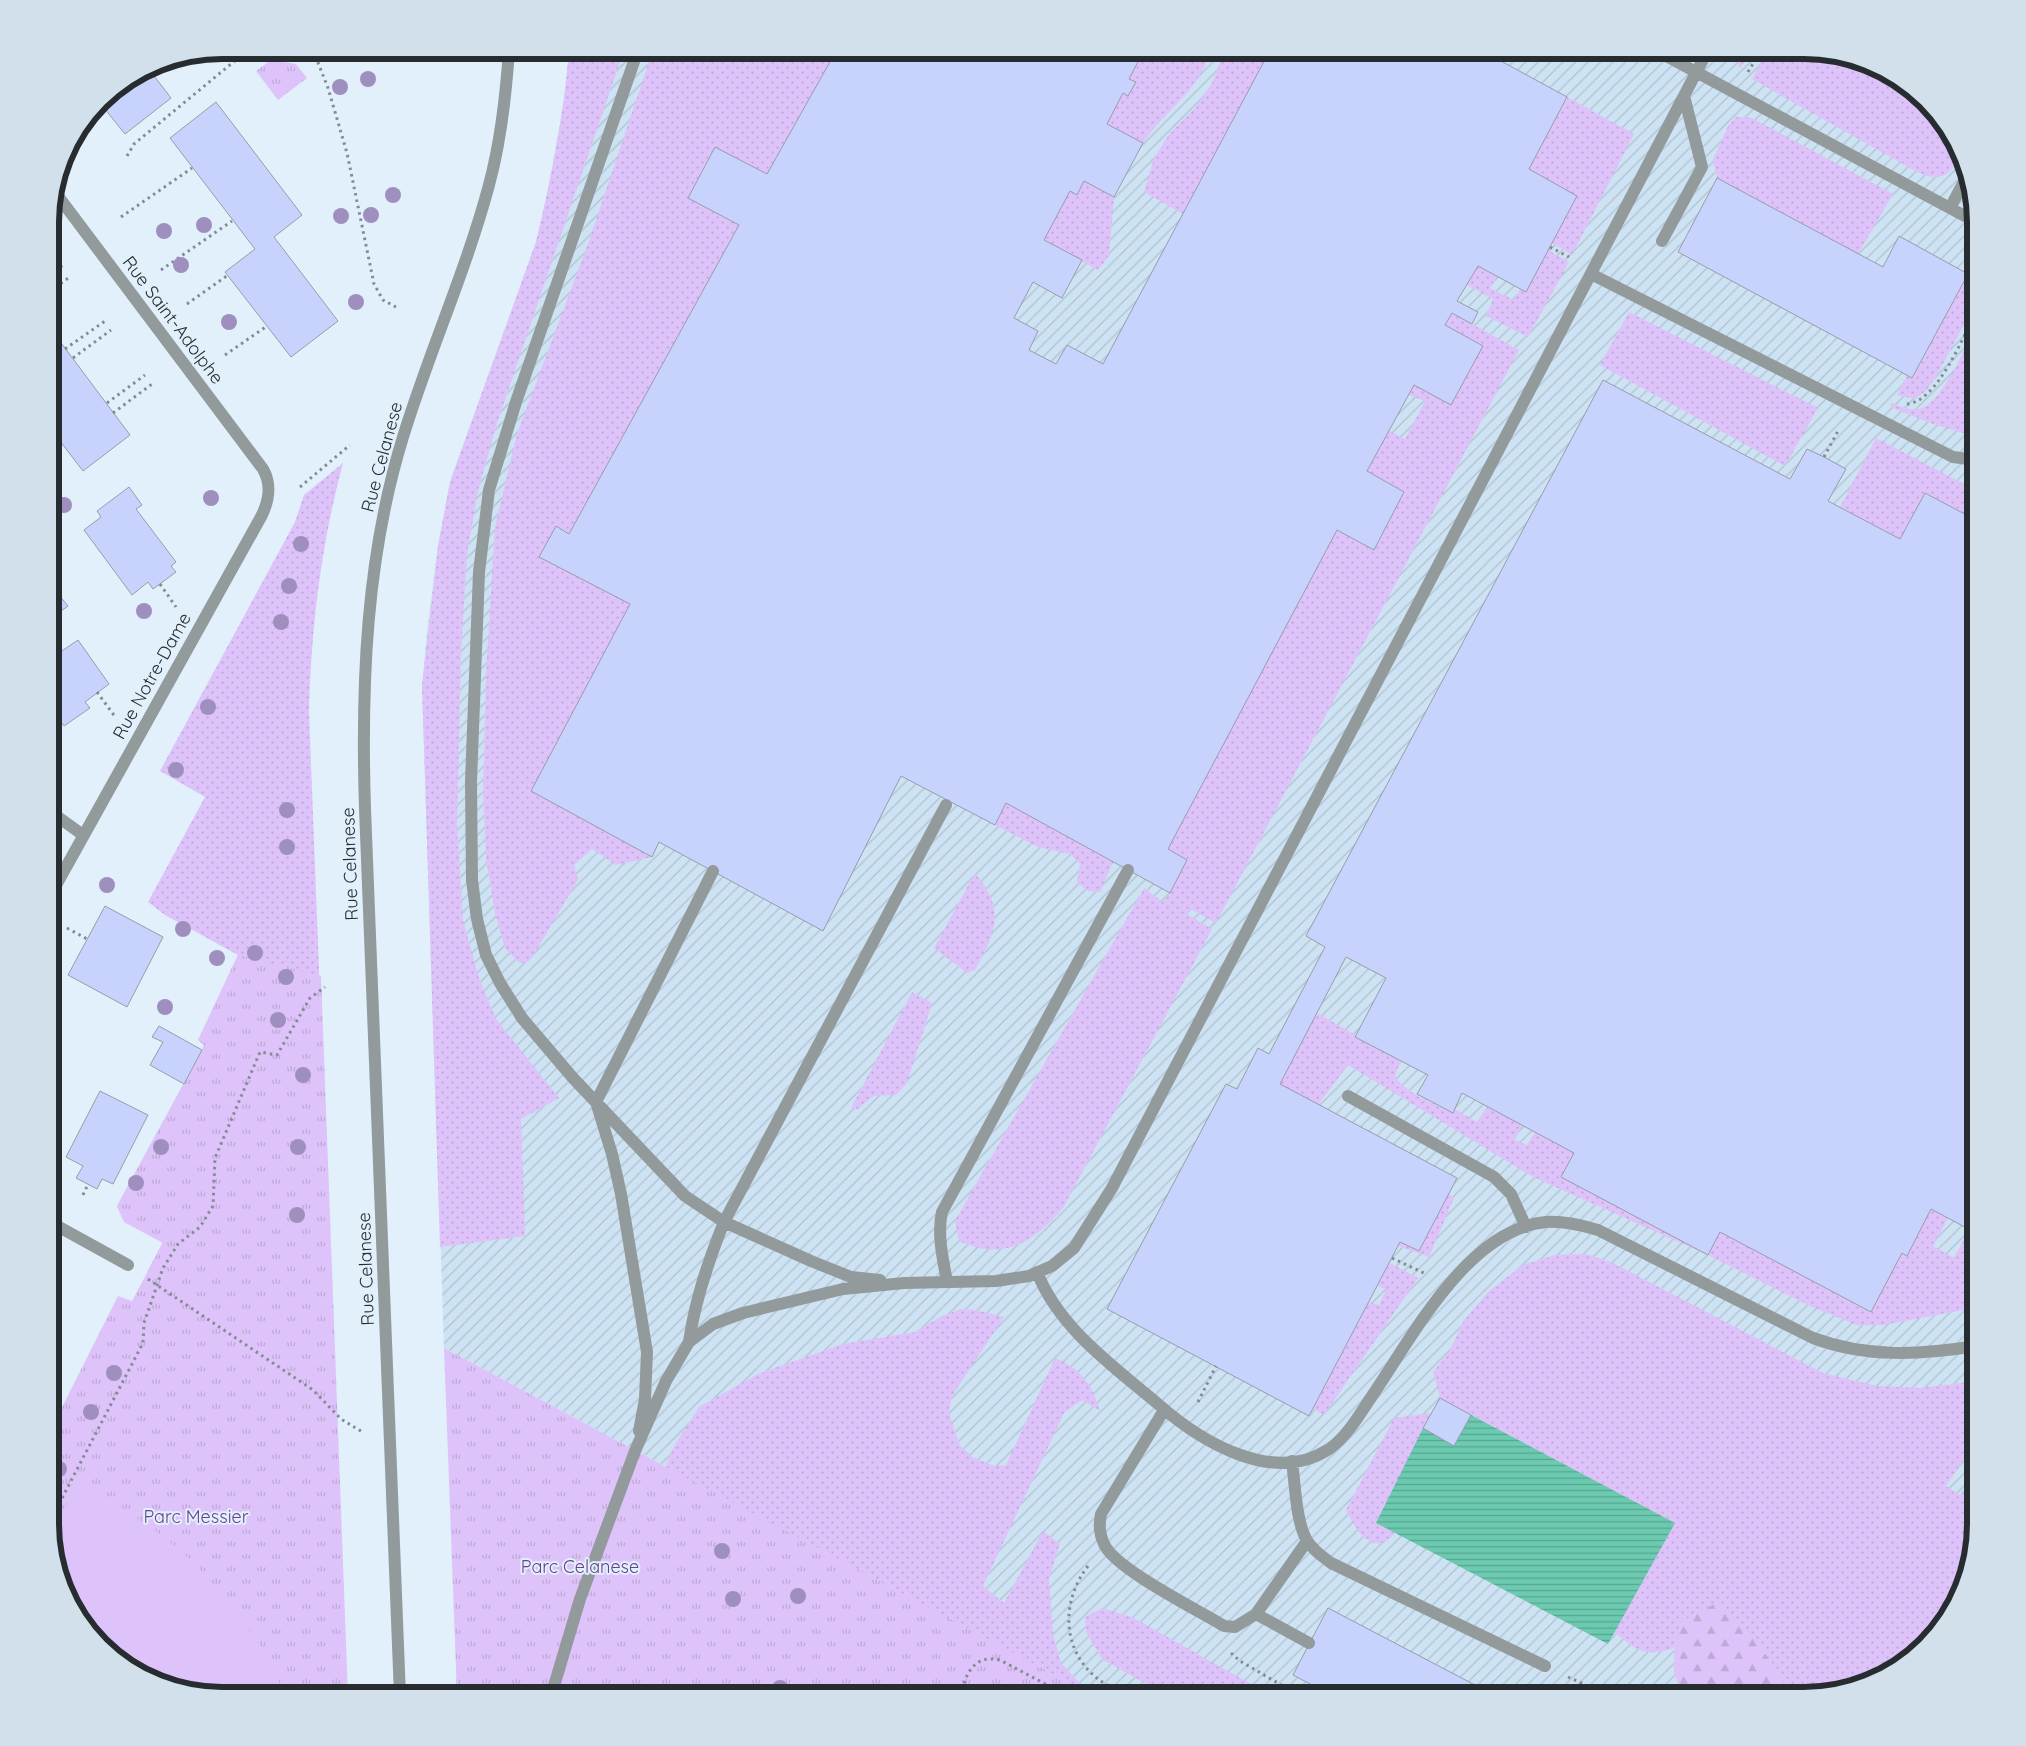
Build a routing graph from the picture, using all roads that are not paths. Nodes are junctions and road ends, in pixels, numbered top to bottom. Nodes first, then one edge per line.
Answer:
1 (508, 59) edge
2 (635, 59) edge
3 (1671, 59) edge
4 (1703, 59) edge
5 (1696, 73) junction
6 (1684, 96) junction
7 (1963, 184) edge
8 (60, 199) edge
9 (1950, 208) junction
10 (1967, 217) edge
11 (1662, 241) dead end
12 (1591, 274) junction
13 (1967, 458) edge
14 (263, 469) joint
15 (946, 805) dead end
16 (59, 817) edge
17 (83, 835) junction
18 (1128, 870) dead end
19 (713, 871) dead end
20 (59, 879) edge
21 (1348, 1096) dead end
22 (596, 1102) junction
23 (724, 1222) junction
24 (1526, 1226) junction
25 (59, 1227) edge
26 (128, 1266) dead end
27 (1037, 1272) junction
28 (948, 1282) junction
29 (904, 1283) junction
30 (689, 1342) junction
31 (1967, 1347) edge
32 (1164, 1410) junction
33 (635, 1451) junction
34 (1292, 1462) junction
35 (1307, 1541) junction
36 (1256, 1614) junction
37 (1309, 1643) dead end
38 (1544, 1666) road end
39 (400, 1687) edge
40 (554, 1687) edge

1 - 39 street, Rue Celanese
2 - 22 street
3 - 5 street
4 - 5 street
5 - 6 street
5 - 9 street
6 - 11 street
6 - 12 street
7 - 9 street
8 - 14 street, Rue Saint-Adolphe
9 - 10 street
12 - 13 street
12 - 27 street
14 - 17 street, Rue Notre-Dame
15 - 23 street
16 - 17 street
17 - 20 street, Rue Notre-Dame
18 - 28 street
19 - 22 street
21 - 24 street
22 - 23 street
22 - 33 street
23 - 29 street
23 - 30 street
24 - 31 street
24 - 34 street
25 - 26 street
27 - 28 street
27 - 32 street
28 - 29 street
29 - 30 street
30 - 33 street
32 - 34 street
32 - 36 street
33 - 40 street
34 - 35 street
35 - 36 street
35 - 38 street
36 - 37 street

